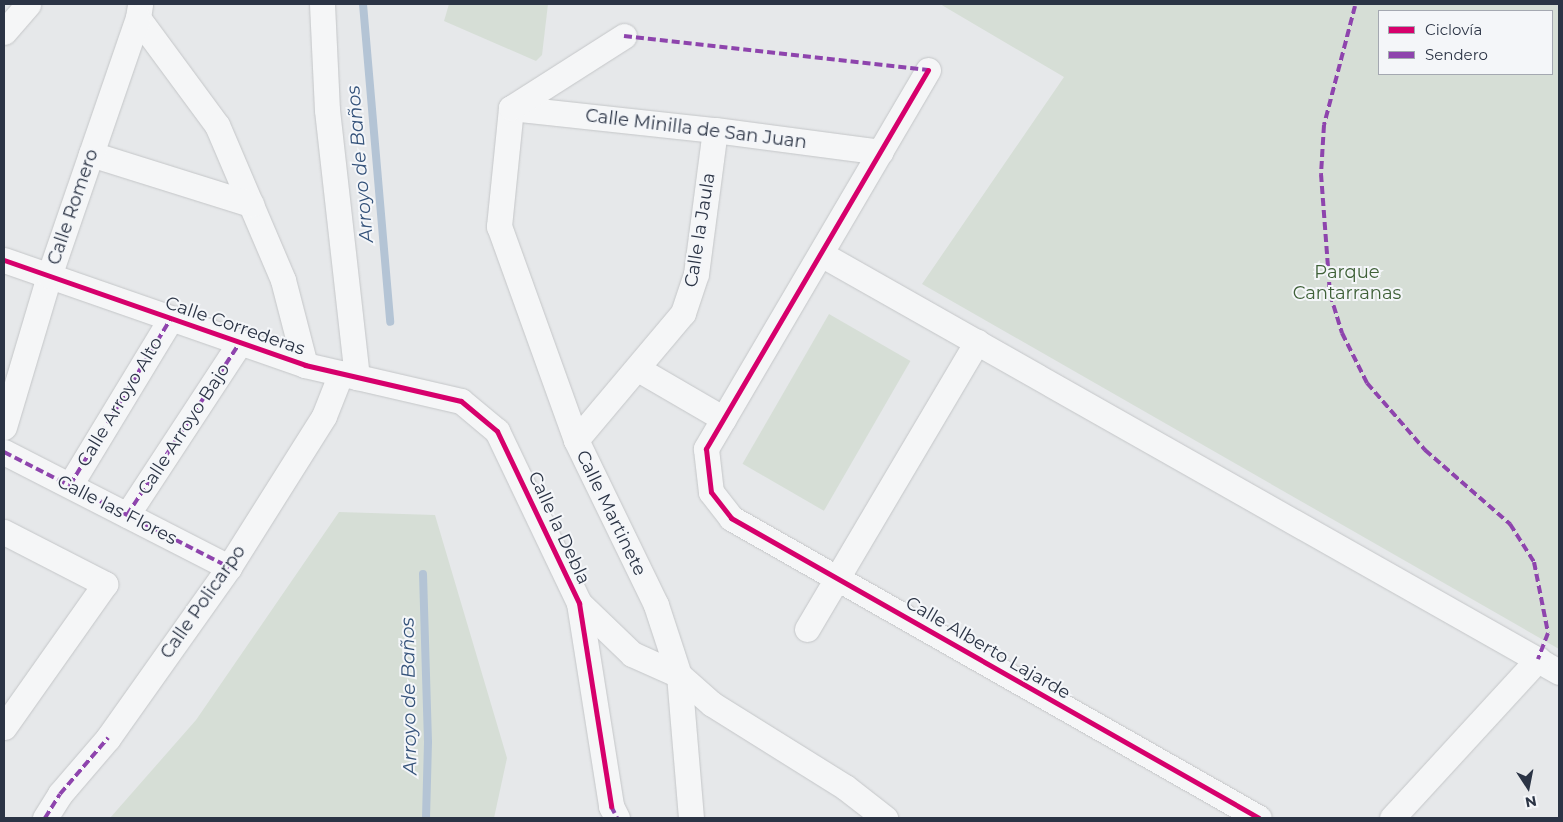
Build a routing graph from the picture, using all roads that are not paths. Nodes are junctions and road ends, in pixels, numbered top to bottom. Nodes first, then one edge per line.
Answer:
1 (28, 4) edge
2 (322, 4) edge
3 (139, 11) edge
4 (4, 32) edge
5 (624, 36) dead end
6 (928, 70) dead end
7 (511, 108) junction
8 (715, 130) junction
9 (881, 152) junction
10 (91, 154) junction
11 (251, 204) junction
12 (821, 254) junction
13 (4, 260) edge
14 (49, 276) junction
15 (171, 318) junction
16 (977, 341) junction
17 (240, 342) junction
18 (305, 365) junction
19 (638, 369) junction
20 (349, 375) junction
21 (461, 401) joint
22 (724, 419) junction
23 (4, 427) edge
24 (576, 440) junction
25 (4, 452) edge
26 (70, 485) junction
27 (128, 515) junction
28 (4, 532) edge
29 (230, 568) junction
30 (838, 578) junction
31 (579, 603) junction
32 (808, 629) dead end
33 (1538, 659) junction
34 (1559, 672) edge
35 (679, 675) junction
36 (4, 727) edge
37 (614, 812) edge
38 (45, 818) edge
39 (692, 818) edge
40 (885, 818) edge
41 (1259, 818) edge
42 (1392, 818) edge

1 - 4 street
2 - 20 street
3 - 10 street, Calle Romero
3 - 11 street
5 - 7 street
6 - 9 street
7 - 8 street, Calle Minilla de San Juan
7 - 24 street, Calle Martinete
8 - 9 street, Calle Minilla de San Juan
8 - 19 street, Calle la Jaula
9 - 12 street
10 - 11 street
10 - 14 street, Calle Romero
11 - 18 street
12 - 16 street
12 - 22 street
13 - 14 street, Calle Correderas
14 - 15 street, Calle Correderas
14 - 23 street, Calle Romero
15 - 17 street, Calle Correderas
15 - 26 street, Calle Arroyo Alto
16 - 30 street
16 - 33 street
17 - 18 street, Calle Correderas
17 - 27 street, Calle Arroyo Bajo
18 - 20 street, Calle Correderas
19 - 22 street
19 - 24 street, Calle la Jaula
20 - 21 street, Calle Correderas
20 - 29 street, Calle Policarpo
21 - 31 street, Calle la Debla
22 - 30 street, Calle Alberto Lajarde
24 - 35 street, Calle Martinete
25 - 26 street, Calle las Flores
26 - 27 street, Calle las Flores
27 - 29 street, Calle las Flores
28 - 36 street
29 - 38 street, Calle Policarpo
30 - 32 street
30 - 41 street, Calle Alberto Lajarde
31 - 35 street
31 - 37 street, Calle la Debla
33 - 34 street
33 - 42 street
35 - 39 street, Calle Martinete
35 - 40 street

